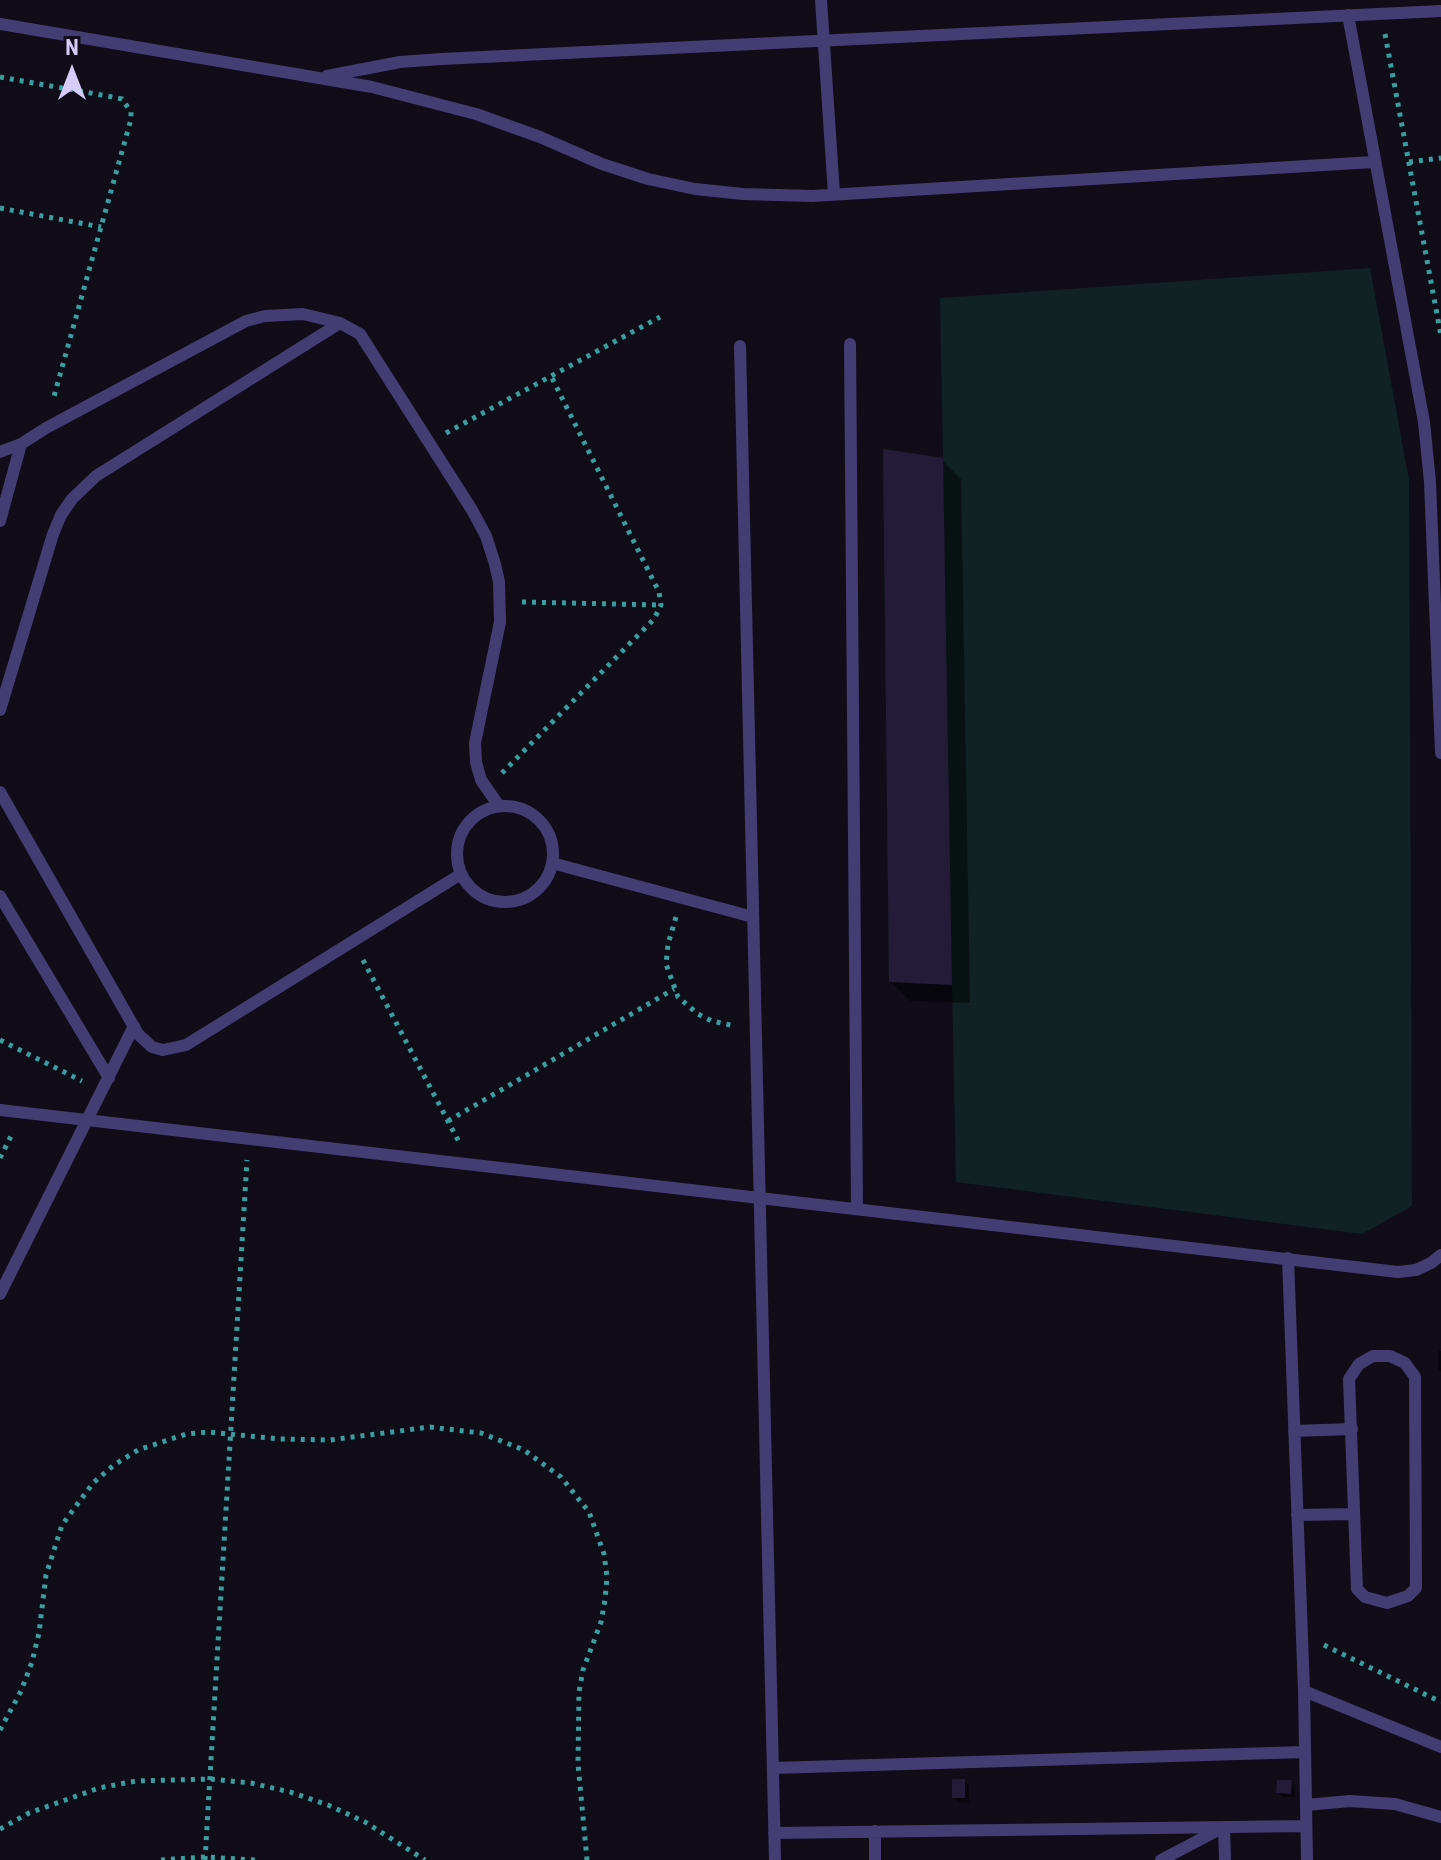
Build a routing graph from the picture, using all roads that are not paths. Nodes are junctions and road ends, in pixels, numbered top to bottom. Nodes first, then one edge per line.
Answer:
1 (821, 0) edge
2 (1441, 11) edge
3 (1348, 15) junction
4 (0, 24) edge
5 (823, 43) junction
6 (320, 78) junction
7 (1373, 162) junction
8 (834, 194) junction
9 (340, 323) junction
10 (850, 344) dead end
11 (740, 346) dead end
12 (21, 444) junction
13 (0, 452) edge
14 (0, 521) edge
15 (0, 710) edge
16 (1441, 753) edge
17 (0, 792) edge
18 (499, 806) junction
19 (552, 863) junction
20 (461, 874) junction
21 (0, 896) edge
22 (753, 917) junction
23 (134, 1026) junction
24 (109, 1078) junction
25 (0, 1110) edge
26 (87, 1120) junction
27 (760, 1199) junction
28 (857, 1209) junction
29 (1441, 1255) edge
30 (1288, 1258) junction
31 (0, 1294) edge
32 (1352, 1429) junction
33 (1294, 1431) junction
34 (1354, 1514) junction
35 (1297, 1515) junction
36 (1304, 1691) junction
37 (1441, 1747) edge
38 (1305, 1752) junction
39 (773, 1768) junction
40 (1306, 1805) junction
41 (1441, 1817) edge
42 (1306, 1826) junction
43 (1224, 1827) junction
44 (875, 1831) junction
45 (774, 1833) junction
46 (775, 1860) edge
47 (875, 1860) edge
48 (1161, 1860) edge
49 (1225, 1860) edge
50 (1307, 1860) edge

1 - 5 lane
2 - 3 lane
3 - 5 lane
3 - 7 lane
4 - 6 lane
5 - 6 lane
5 - 8 lane
6 - 8 lane
7 - 8 lane
7 - 16 lane
9 - 12 lane
9 - 15 lane
9 - 18 lane
10 - 28 lane
11 - 22 lane
12 - 13 lane
12 - 14 lane
17 - 23 lane
18 - 19 lane
18 - 20 lane
19 - 20 lane
19 - 22 lane
20 - 23 lane
21 - 24 lane
22 - 27 lane
23 - 24 lane
24 - 26 lane
25 - 26 lane
26 - 27 lane
26 - 31 lane
27 - 28 lane
27 - 39 lane
28 - 30 lane
29 - 30 lane
30 - 33 lane
32 - 33 lane
32 - 34 lane
32 - 34 lane
33 - 35 lane
34 - 35 lane
35 - 36 lane
36 - 37 lane
36 - 38 lane
38 - 39 lane
38 - 40 lane
39 - 45 lane
40 - 41 lane
40 - 42 lane
42 - 43 lane
42 - 50 lane
43 - 44 lane
43 - 48 lane
43 - 49 lane
44 - 45 lane
44 - 47 lane
45 - 46 lane

